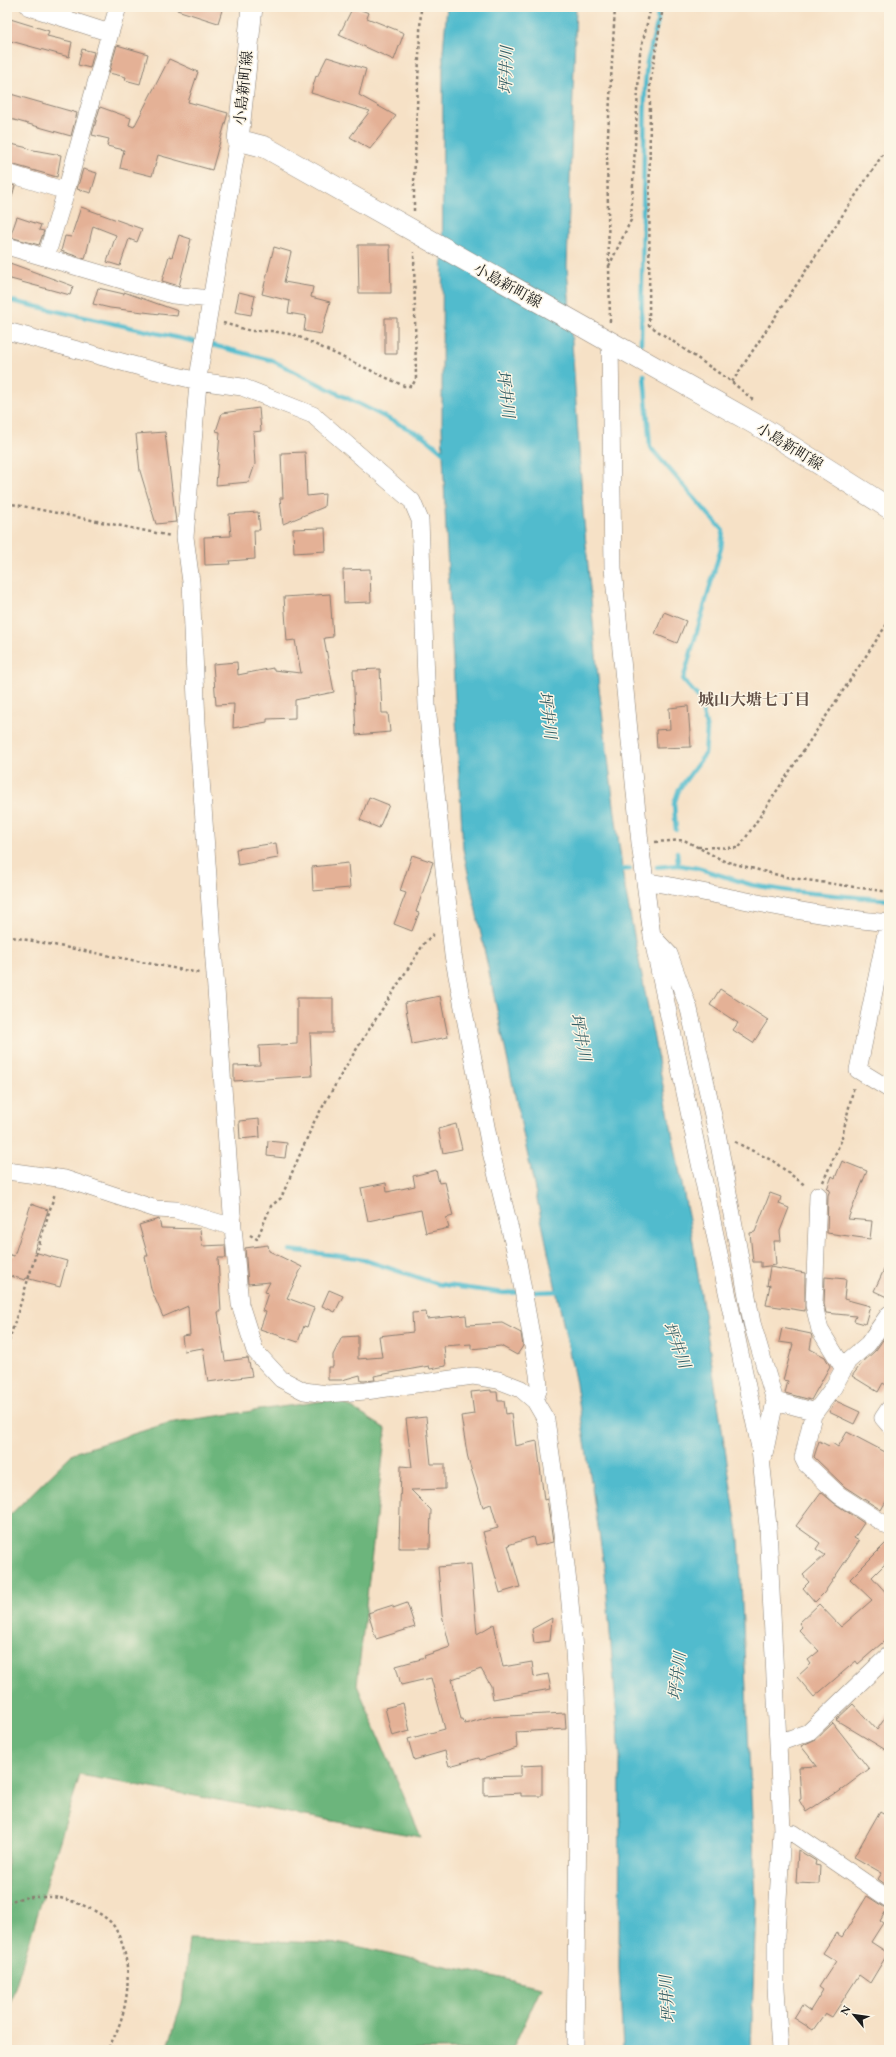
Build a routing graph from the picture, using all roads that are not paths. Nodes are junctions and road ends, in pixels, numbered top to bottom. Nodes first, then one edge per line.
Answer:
1 (29, 7) edge
2 (118, 7) edge
3 (252, 7) edge
4 (110, 33) junction
5 (238, 140) junction
6 (7, 173) edge
7 (66, 191) junction
8 (7, 246) edge
9 (46, 257) junction
10 (210, 299) junction
11 (7, 330) edge
12 (606, 339) junction
13 (199, 377) junction
14 (889, 508) edge
15 (645, 881) junction
16 (889, 923) edge
17 (652, 936) junction
18 (889, 1090) edge
19 (7, 1171) edge
20 (818, 1195) road end
21 (233, 1227) junction
22 (888, 1314) edge
23 (844, 1369) junction
24 (536, 1401) junction
25 (775, 1402) junction
26 (889, 1409) edge
27 (813, 1415) junction
28 (889, 1425) edge
29 (762, 1467) junction
30 (889, 1527) edge
31 (889, 1656) edge
32 (778, 1743) junction
33 (793, 1833) dead end
34 (889, 1899) edge
35 (575, 2050) edge
36 (780, 2050) edge

1 - 4 street
2 - 4 street
3 - 5 main road, 小島新町線
4 - 7 street
5 - 10 street
5 - 12 main road, 小島新町線
6 - 7 street
7 - 9 street
8 - 9 street
9 - 10 street
10 - 13 street
11 - 13 street
12 - 14 main road, 小島新町線
12 - 15 street
13 - 21 street
13 - 24 street
15 - 16 street
15 - 17 street
16 - 18 street
17 - 25 street
17 - 29 street
19 - 21 street
20 - 23 street
21 - 24 street
22 - 23 street
23 - 27 street
24 - 35 street
25 - 27 street
25 - 29 street
26 - 28 street
27 - 30 street
29 - 32 street
31 - 32 street
32 - 36 street
33 - 34 street

